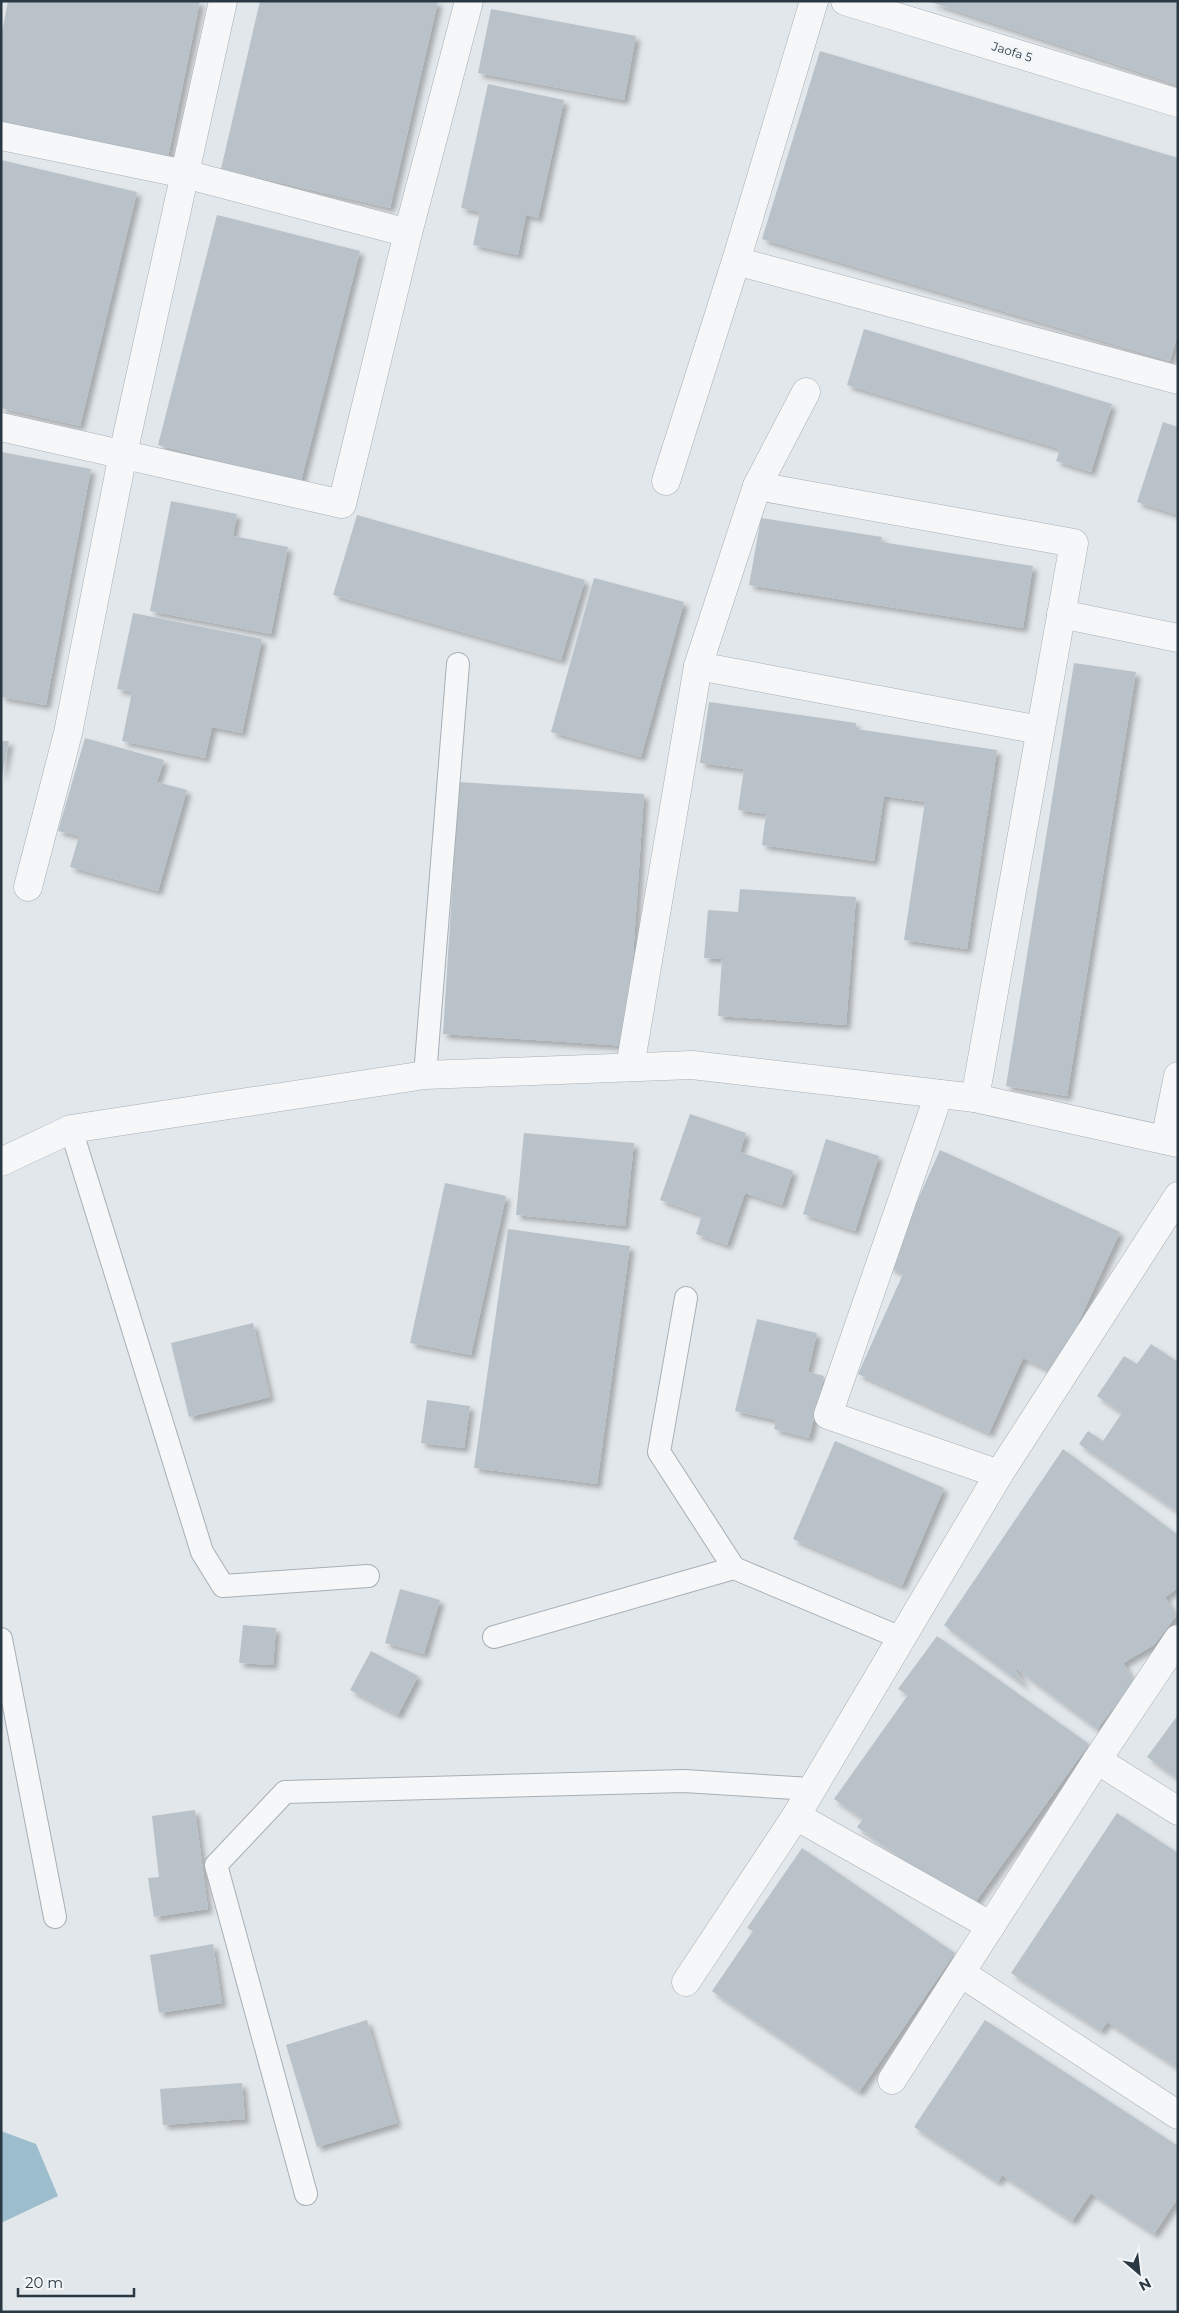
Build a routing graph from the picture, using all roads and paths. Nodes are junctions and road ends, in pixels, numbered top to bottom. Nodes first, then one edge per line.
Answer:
1 (223, 1) edge
2 (469, 1) edge
3 (814, 1) edge
4 (845, 1) edge
5 (1178, 103) edge
6 (1, 136) edge
7 (185, 174) junction
8 (408, 233) junction
9 (736, 261) junction
10 (1178, 380) edge
11 (806, 392) dead end
12 (1, 427) edge
13 (123, 454) junction
14 (666, 481) dead end
15 (757, 486) junction
16 (1061, 614) junction
17 (1178, 638) edge
18 (458, 664) dead end
19 (698, 666) junction
20 (1040, 730) junction
21 (28, 887) dead end
22 (630, 1067) junction
23 (425, 1075) junction
24 (1178, 1076) edge
25 (939, 1094) junction
26 (975, 1098) junction
27 (71, 1129) junction
28 (1172, 1142) edge
29 (1, 1162) edge
30 (1178, 1196) edge
31 (686, 1298) dead end
32 (999, 1474) junction
33 (734, 1568) junction
34 (368, 1576) dead end
35 (494, 1637) dead end
36 (901, 1638) junction
37 (1, 1639) edge
38 (1178, 1639) edge
39 (1097, 1760) junction
40 (811, 1789) junction
41 (1178, 1812) edge
42 (796, 1816) junction
43 (55, 1917) dead end
44 (991, 1926) junction
45 (961, 1973) junction
46 (686, 1982) dead end
47 (892, 2080) dead end
48 (1178, 2115) edge
49 (306, 2194) dead end

1 - 7 street
2 - 8 street
3 - 9 street
4 - 5 street, Jaofa 5
6 - 7 street
7 - 8 street
7 - 13 street
8 - 13 street
9 - 10 street
9 - 14 street
11 - 15 street
12 - 13 street
13 - 21 street
15 - 16 street
15 - 19 street
16 - 17 street
16 - 20 street
18 - 23 lane
19 - 20 street
19 - 22 street
20 - 26 street
22 - 23 street
22 - 25 street
23 - 27 street
24 - 28 street
25 - 26 street
25 - 32 street
26 - 28 street
27 - 29 street
27 - 34 lane
30 - 32 street
31 - 33 lane
32 - 36 street
33 - 35 lane
33 - 36 lane
36 - 40 street
37 - 43 lane
38 - 39 street
39 - 41 street
39 - 44 street
40 - 42 street
40 - 49 lane
42 - 44 street
42 - 46 street
44 - 45 street
45 - 47 street
45 - 48 street

